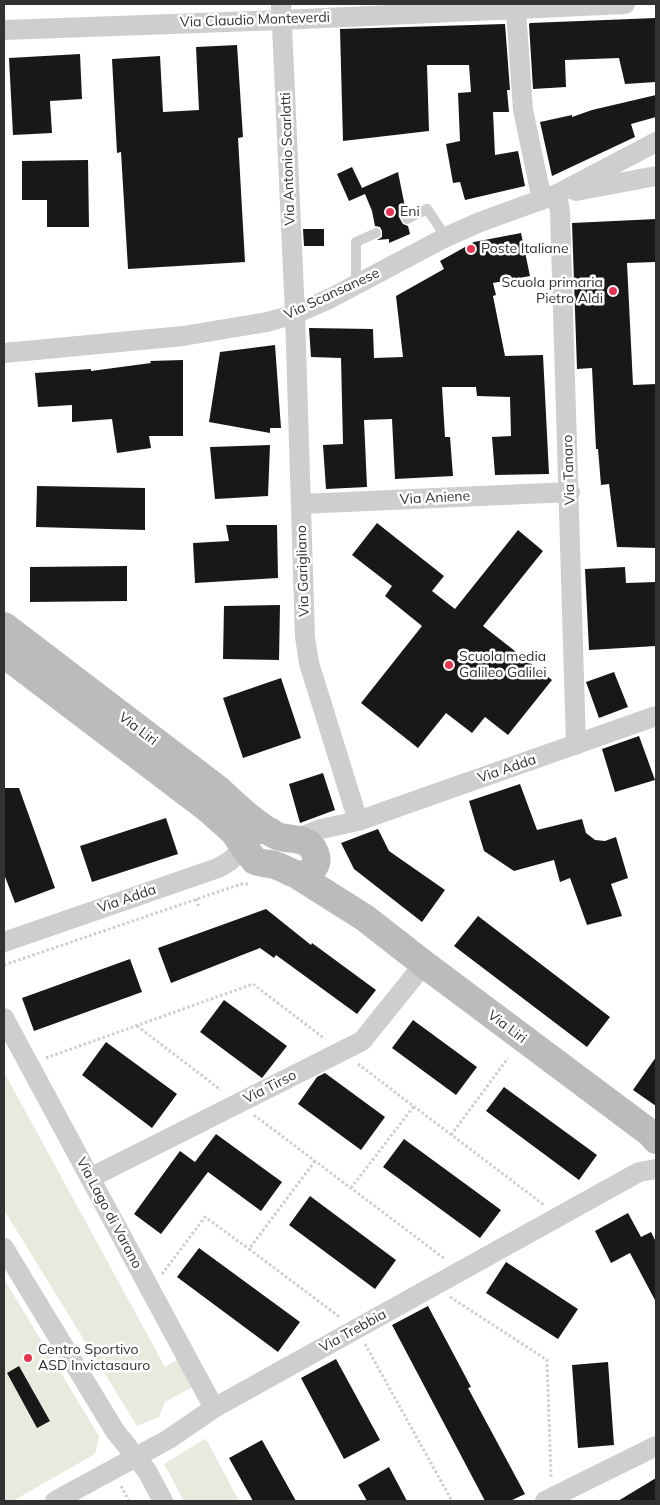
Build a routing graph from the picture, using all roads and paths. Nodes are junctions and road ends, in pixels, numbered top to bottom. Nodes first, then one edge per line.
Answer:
1 (626, 4) edge
2 (563, 6) edge
3 (392, 9) edge
4 (516, 10) junction
5 (282, 12) edge
6 (4, 30) edge
7 (656, 142) edge
8 (656, 176) edge
9 (549, 197) junction
10 (407, 219) dead end
11 (376, 233) dead end
12 (446, 237) junction
13 (356, 285) junction
14 (295, 314) junction
15 (4, 353) edge
16 (570, 492) junction
17 (301, 504) junction
18 (4, 626) edge
19 (4, 654) edge
20 (656, 716) edge
21 (576, 745) junction
22 (358, 821) junction
23 (283, 836) junction
24 (244, 847) junction
25 (307, 868) junction
26 (258, 884) dead end
27 (196, 899) junction
28 (199, 907) dead end
29 (4, 942) edge
30 (424, 964) junction
31 (4, 965) edge
32 (4, 1018) edge
33 (136, 1026) dead end
34 (508, 1058) dead end
35 (238, 1103) junction
36 (414, 1106) dead end
37 (451, 1134) dead end
38 (654, 1137) edge
39 (656, 1169) edge
40 (90, 1178) junction
41 (351, 1188) junction
42 (4, 1248) edge
43 (249, 1249) dead end
44 (460, 1271) junction
45 (434, 1286) junction
46 (150, 1290) junction
47 (214, 1408) junction
48 (656, 1446) edge
49 (135, 1456) junction
50 (548, 1500) edge
51 (55, 1501) edge
52 (163, 1501) edge

1 - 2 street, Via Claudio Monteverdi
2 - 4 street, Via Claudio Monteverdi
3 - 4 street, Via Claudio Monteverdi
3 - 5 street, Via Claudio Monteverdi
4 - 9 street, Via Tanaro
5 - 6 street, Via Claudio Monteverdi
5 - 14 street, Via Antonio Scarlatti
7 - 9 street, Via Scansanese
8 - 9 street, Via Scansanese
9 - 12 street, Via Scansanese
9 - 16 street, Via Tanaro
10 - 12 lane
11 - 13 lane
12 - 13 street, Via Scansanese
13 - 14 street, Via Scansanese
14 - 15 street, Via Scansanese
14 - 17 street, Via Garigliano
16 - 17 street, Via Aniene
16 - 21 street, Via Tanaro
17 - 22 street, Via Garigliano
18 - 23 main road, Via Liri
19 - 24 main road, Via Liri
20 - 21 street, Via Adda
21 - 22 street, Via Adda
22 - 23 street, Via Adda
22 - 25 street, Via Adda
23 - 24 main road
23 - 25 main road, Via Liri
24 - 25 main road, Via Liri
24 - 29 street, Via Adda
25 - 30 main road, Via Liri
26 - 27 path
27 - 28 path
27 - 31 path
30 - 35 street, Via Tirso
30 - 38 main road, Via Liri
32 - 40 street, Via Lago di Varano
33 - 35 path
34 - 37 path
35 - 40 street, Via Tirso
35 - 41 path
36 - 41 path
39 - 44 street, Via Trebbia
40 - 46 street, Via Lago di Varano
41 - 44 path
42 - 49 street
43 - 46 path
44 - 45 street, Via Trebbia
45 - 47 street, Via Trebbia
45 - 50 path
46 - 47 street, Via Lago di Varano
47 - 49 street, Via Trebbia
48 - 50 street
49 - 51 street, Via Trebbia
49 - 52 street

